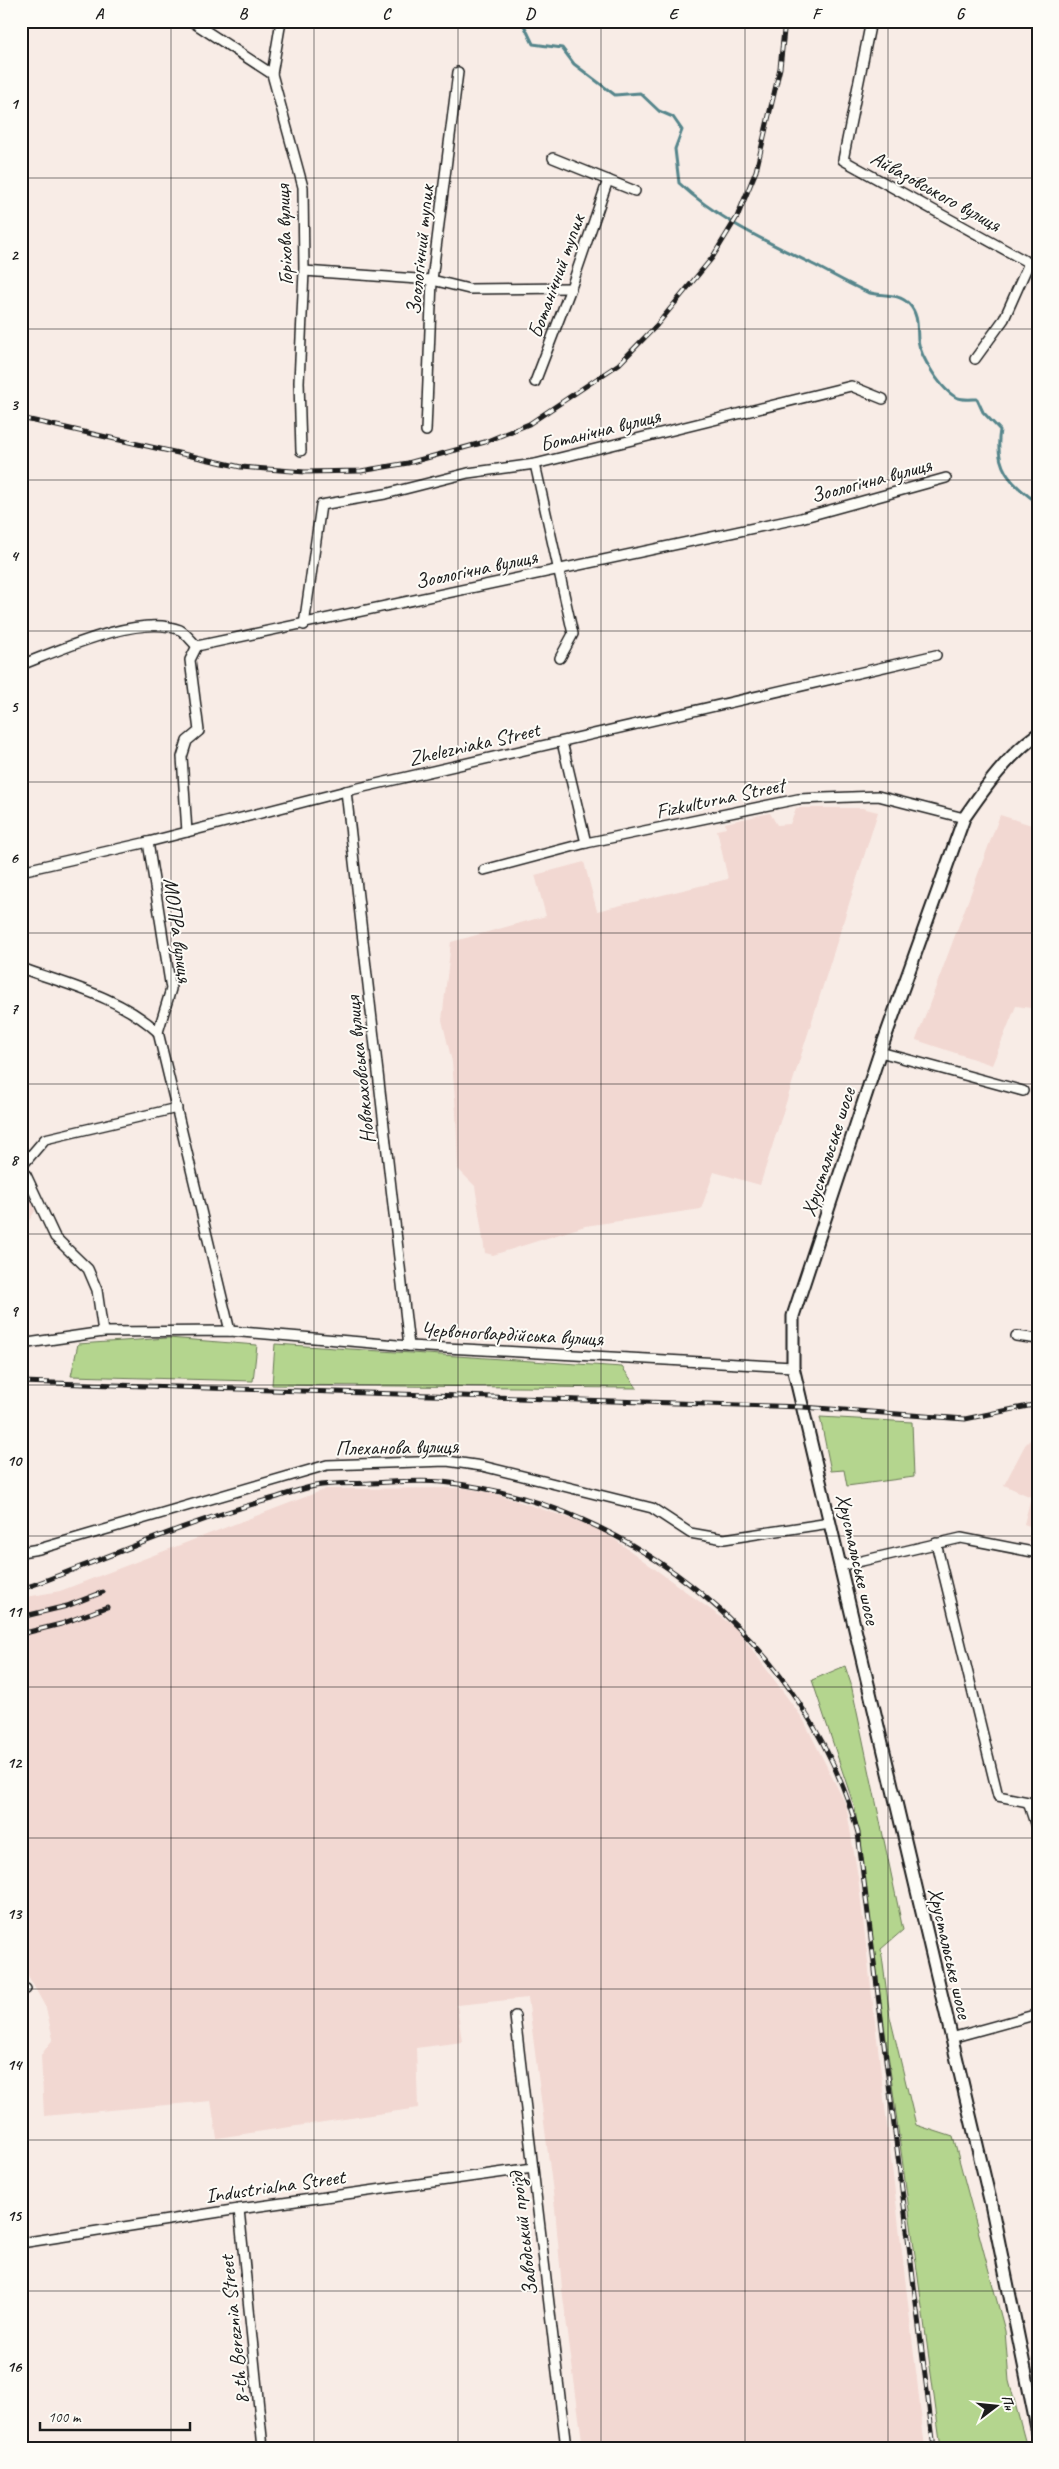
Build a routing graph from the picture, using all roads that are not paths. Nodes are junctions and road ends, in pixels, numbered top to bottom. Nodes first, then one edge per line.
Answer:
1 (191, 21) edge
2 (280, 21) edge
3 (870, 21) edge
4 (458, 72) dead end
5 (272, 74) junction
6 (553, 158) dead end
7 (608, 180) junction
8 (635, 192) dead end
9 (1029, 263) junction
10 (1038, 268) edge
11 (304, 271) junction
12 (432, 280) junction
13 (571, 288) junction
14 (975, 359) dead end
15 (535, 382) dead end
16 (883, 399) dead end
17 (426, 432) dead end
18 (301, 451) dead end
19 (534, 464) junction
20 (946, 478) dead end
21 (559, 569) junction
22 (304, 625) junction
23 (197, 646) junction
24 (936, 655) dead end
25 (560, 658) dead end
26 (21, 665) edge
27 (1038, 734) edge
28 (562, 742) junction
29 (346, 791) junction
30 (964, 818) junction
31 (188, 832) junction
32 (148, 842) junction
33 (586, 843) junction
34 (484, 870) dead end
35 (21, 871) edge
36 (21, 968) edge
37 (158, 1032) junction
38 (880, 1052) junction
39 (1023, 1091) dead end
40 (176, 1108) junction
41 (21, 1167) edge
42 (21, 1175) edge
43 (230, 1331) junction
44 (103, 1332) junction
45 (1016, 1336) dead end
46 (1038, 1339) edge
47 (21, 1344) edge
48 (409, 1346) junction
49 (793, 1367) junction
50 (830, 1523) junction
51 (936, 1544) junction
52 (21, 1552) edge
53 (1038, 1553) edge
54 (840, 1566) junction
55 (1038, 1833) edge
56 (1038, 2014) edge
57 (515, 2016) dead end
58 (951, 2038) junction
59 (534, 2168) junction
60 (239, 2209) junction
61 (21, 2243) edge
62 (1038, 2433) edge
63 (263, 2448) edge
64 (566, 2448) edge

1 - 5 street
2 - 5 street, Горіхова вулиця
3 - 9 street, Айвазовського вулиця
4 - 12 street, Зоологічний тупик
5 - 11 street, Горіхова вулиця
6 - 7 street
7 - 8 street
7 - 13 street, Ботанічний тупик
9 - 10 street, Айвазовського вулиця
9 - 14 street
11 - 12 street
11 - 18 street, Горіхова вулиця
12 - 13 street
12 - 17 street, Зоологічний тупик
13 - 15 street, Ботанічний тупик
16 - 19 street, Ботанічна вулиця
19 - 21 street
19 - 22 street, Ботанічна вулиця
20 - 21 street, Зоологічна вулиця
21 - 22 street, Зоологічна вулиця
21 - 25 street
22 - 23 street, Зоологічна вулиця
23 - 26 street
23 - 31 street
24 - 28 street, Zhelezniaka Street
27 - 30 street, Хрустальське шосе
28 - 29 street, Zhelezniaka Street
28 - 33 street
29 - 31 street, Zhelezniaka Street
29 - 48 street, Новокаховська вулиця
30 - 33 street, Fizkulturna Street
30 - 38 street, Хрустальське шосе
31 - 32 street, Zhelezniaka Street
32 - 35 street, Zhelezniaka Street
32 - 37 street, МОПРа вулиця
33 - 34 street, Fizkulturna Street
36 - 37 street
37 - 40 street
38 - 39 street
38 - 49 street, Хрустальське шосе
40 - 41 street
40 - 43 street
42 - 44 street
43 - 44 street, Червоногвардійська вулиця
43 - 48 street, Червоногвардійська вулиця
44 - 47 street, Червоногвардійська вулиця
45 - 46 street
48 - 49 street, Червоногвардійська вулиця
49 - 50 street, Хрустальське шосе
50 - 52 street, Плеханова вулиця
50 - 54 street, Хрустальське шосе
51 - 53 street
51 - 54 street
51 - 55 street
54 - 58 street, Хрустальське шосе
56 - 58 street
57 - 59 street, Заводський проїзд
58 - 62 street, Хрустальське шосе
59 - 60 street, Industrialna Street
59 - 64 street, Заводський проїзд
60 - 61 street, Industrialna Street
60 - 63 street, 8-th Bereznia Street

